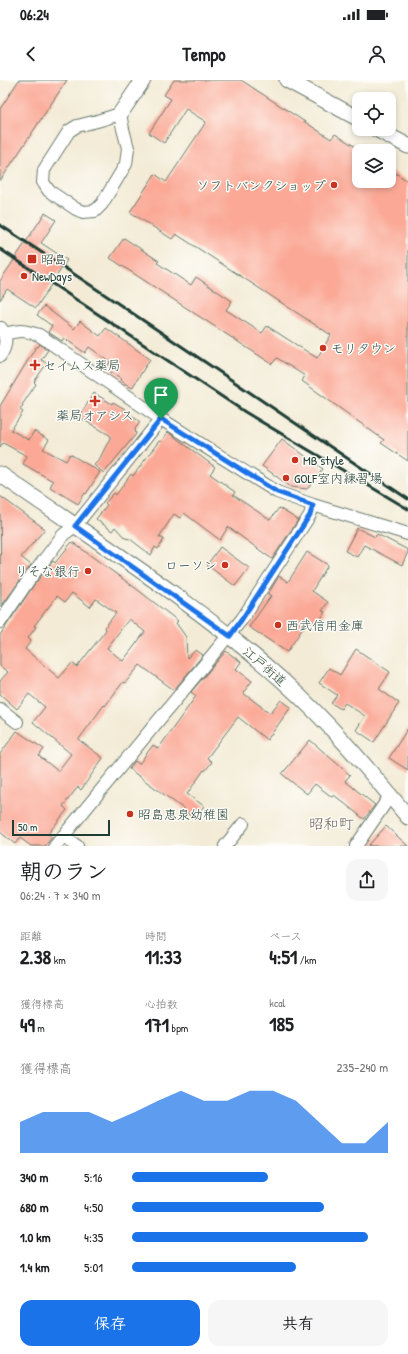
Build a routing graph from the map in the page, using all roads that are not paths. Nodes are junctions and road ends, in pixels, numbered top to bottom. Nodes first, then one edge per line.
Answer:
1 (143, 80) edge
2 (287, 80) edge
3 (120, 114) junction
4 (352, 115) edge
5 (389, 136) edge
6 (408, 146) edge
7 (2, 331) edge
8 (0, 356) edge
9 (161, 419) junction
10 (0, 474) edge
11 (313, 505) junction
12 (75, 526) junction
13 (408, 534) edge
14 (0, 622) edge
15 (230, 636) junction
16 (0, 709) edge
17 (17, 722) dead end
18 (390, 796) junction
19 (408, 817) edge
20 (243, 824) dead end
21 (59, 841) edge
22 (77, 846) edge
23 (225, 846) edge
24 (356, 846) edge

1 - 3 street
2 - 4 street
3 - 3 street
5 - 6 street
7 - 8 street
7 - 9 street
9 - 11 street
9 - 12 street
10 - 12 street, 江戸街道
11 - 13 street
11 - 15 street
12 - 14 street
12 - 15 street, 江戸街道
15 - 18 street, 江戸街道
15 - 21 street
16 - 17 street
18 - 19 street, 江戸街道
18 - 24 street
20 - 23 street
21 - 22 street

